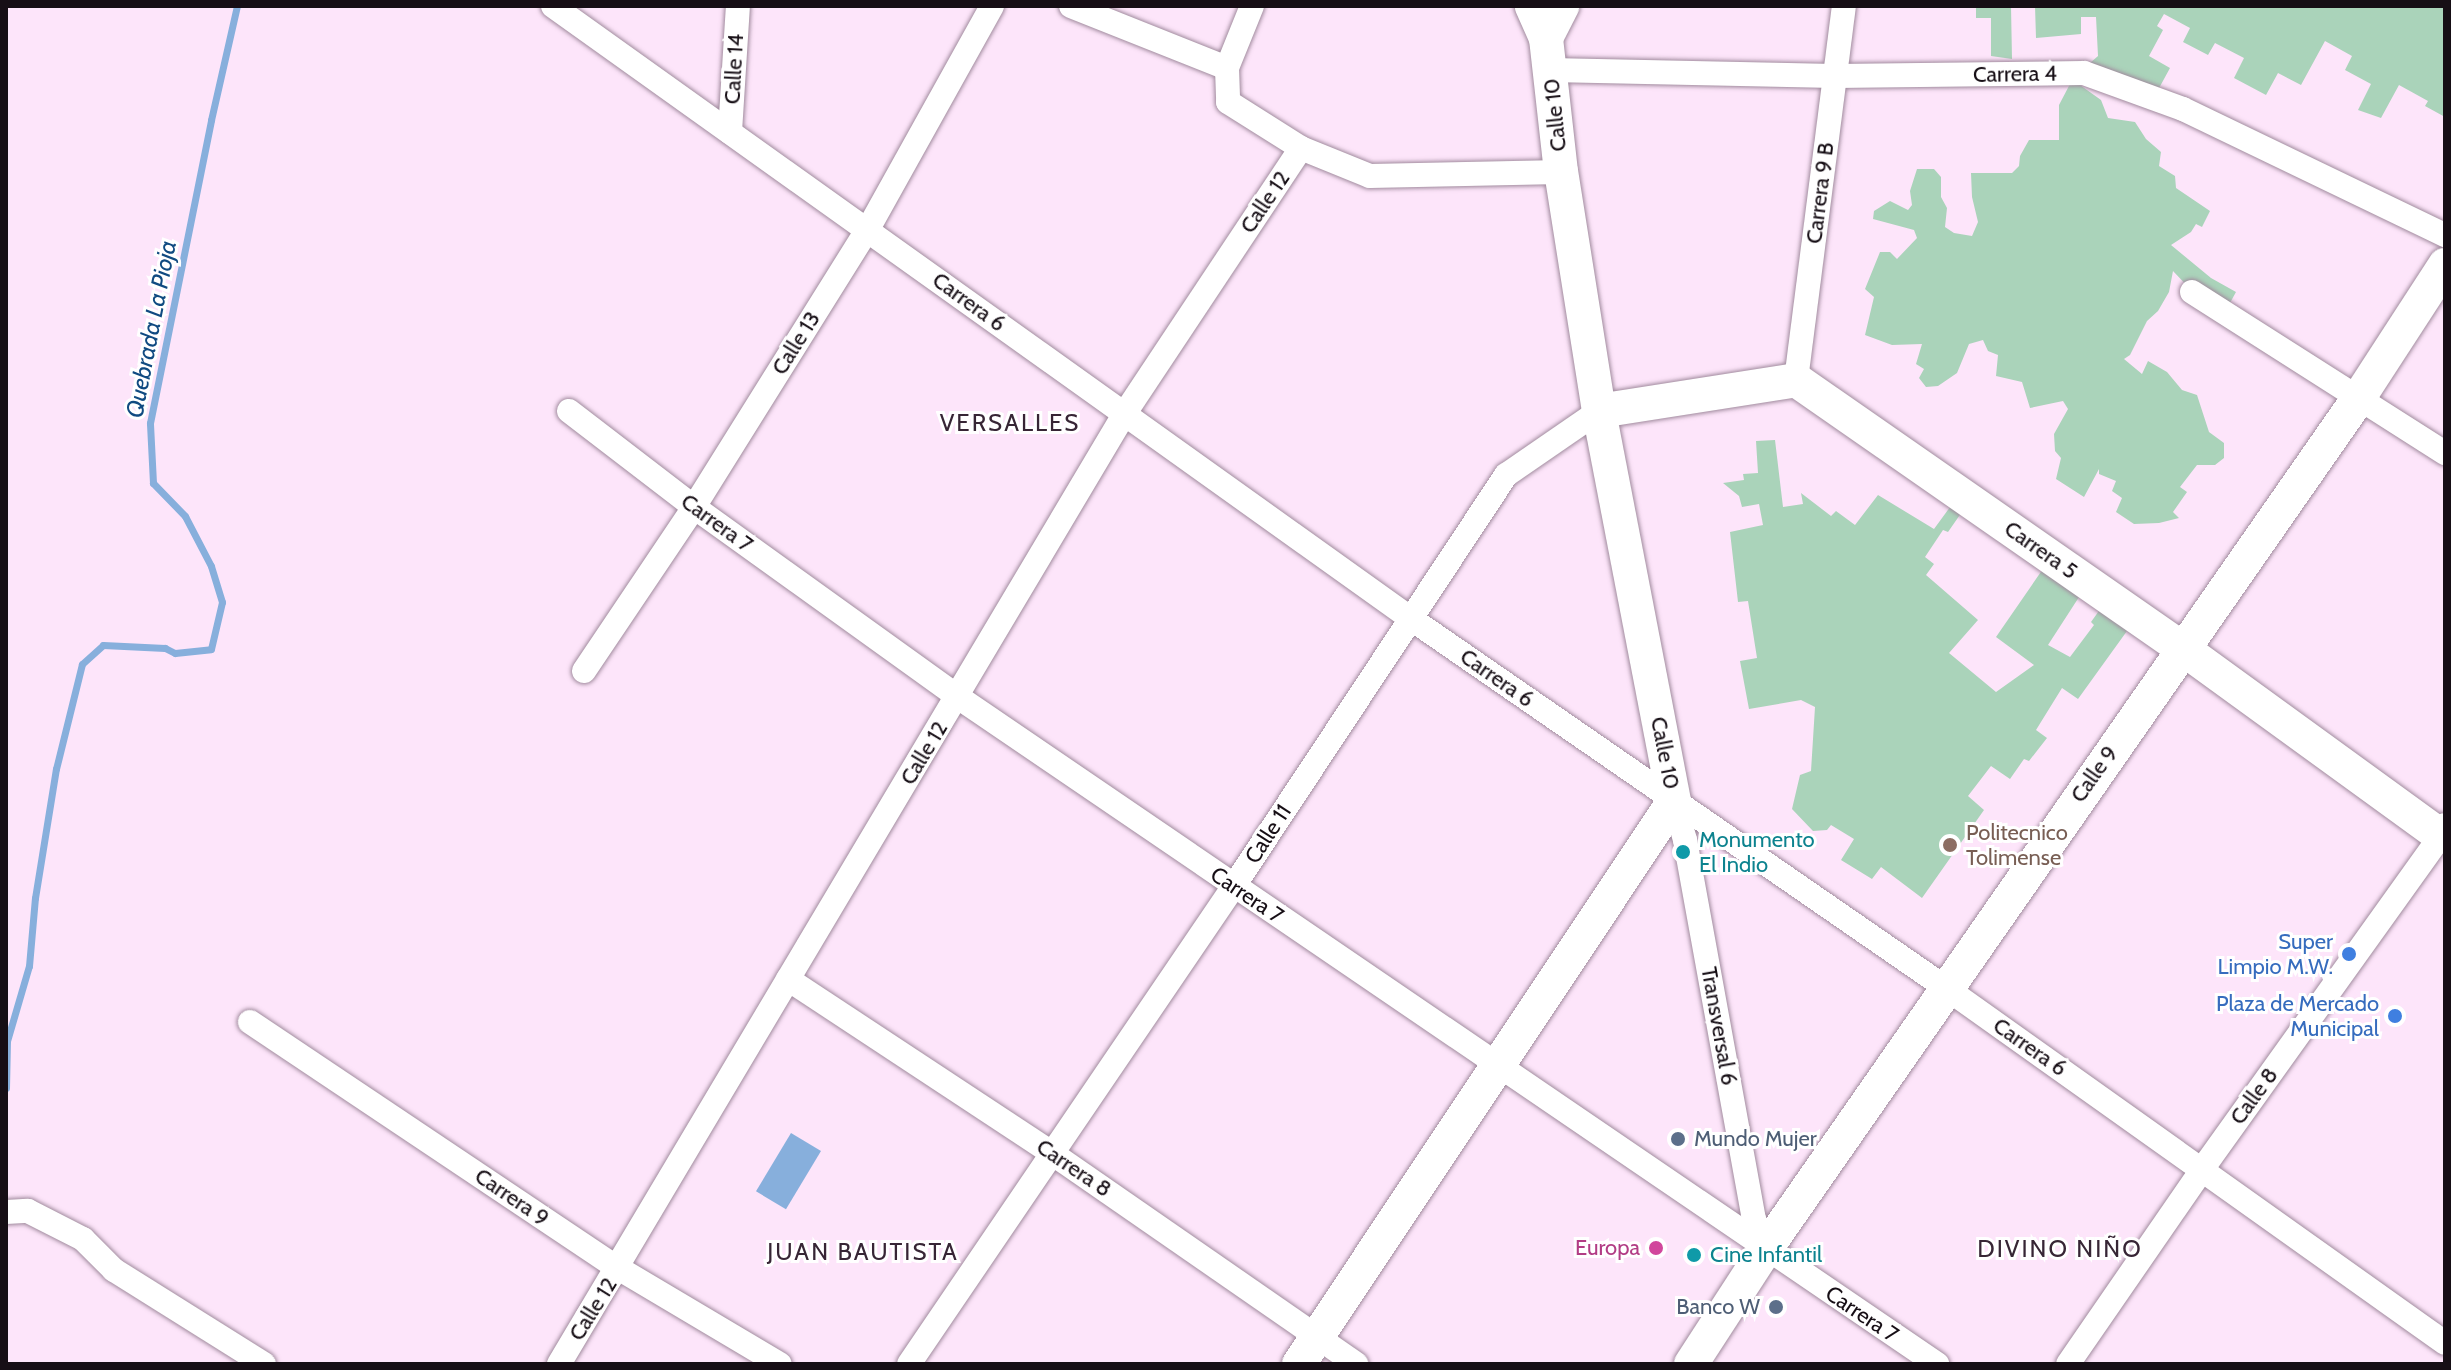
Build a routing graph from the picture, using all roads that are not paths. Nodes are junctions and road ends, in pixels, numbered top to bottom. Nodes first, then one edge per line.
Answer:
1 (553, 6) edge
2 (738, 6) edge
3 (992, 6) edge
4 (1071, 6) edge
5 (1252, 6) edge
6 (1532, 6) edge
7 (1562, 6) edge
8 (1844, 6) edge
9 (1548, 54) junction
10 (1227, 68) junction
11 (1835, 76) junction
12 (730, 132) junction
13 (1301, 148) junction
14 (1561, 172) junction
15 (868, 229) junction
16 (2445, 235) edge
17 (2445, 265) edge
18 (2192, 292) dead end
19 (1796, 380) junction
20 (2358, 399) junction
21 (569, 411) dead end
22 (1599, 411) junction
23 (1125, 413) junction
24 (2445, 453) edge
25 (694, 507) junction
26 (1410, 618) junction
27 (2182, 648) junction
28 (584, 671) dead end
29 (958, 697) junction
30 (1674, 801) junction
31 (2444, 835) edge
32 (1234, 886) junction
33 (788, 979) junction
34 (1946, 988) junction
35 (250, 1022) dead end
36 (1499, 1068) junction
37 (1053, 1154) junction
38 (2203, 1168) junction
39 (6, 1212) edge
40 (1765, 1250) junction
41 (618, 1268) junction
42 (2445, 1343) edge
43 (1308, 1350) edge
44 (257, 1358) edge
45 (559, 1364) edge
46 (780, 1364) edge
47 (909, 1364) edge
48 (1356, 1364) edge
49 (1691, 1364) edge
50 (1937, 1364) edge
51 (2068, 1364) edge

1 - 12 street, Carrera 6
2 - 12 street, Calle 14
3 - 15 street, Calle 13
4 - 10 street
5 - 10 street
6 - 9 main road, Calle 10
7 - 9 main road
8 - 11 street, Carrera 9 B
9 - 11 street, Carrera 4
9 - 14 main road, Calle 10
10 - 13 street
11 - 16 street, Carrera 4
11 - 19 street, Carrera 9 B
12 - 15 street, Carrera 6
13 - 14 street
13 - 23 street, Calle 12
14 - 22 main road, Calle 10
15 - 23 street, Carrera 6
15 - 25 street, Calle 13
17 - 20 main road, Calle 9
18 - 20 street
19 - 22 main road
19 - 27 main road, Carrera 5
20 - 24 street
20 - 27 main road, Calle 9
21 - 25 street, Carrera 7
22 - 26 street, Calle 11
22 - 30 main road, Calle 10
23 - 26 street, Carrera 6
23 - 29 street, Calle 12
25 - 28 street, Calle 13
25 - 29 street, Carrera 7
26 - 30 street, Carrera 6
26 - 32 street, Calle 11
27 - 31 main road, Carrera 5
27 - 34 main road, Calle 9
29 - 32 street, Carrera 7
29 - 33 street, Calle 12
30 - 34 street, Carrera 6
30 - 36 main road, Calle 10
30 - 40 street, Transversal 6
31 - 38 street, Calle 8
32 - 36 street, Carrera 7
32 - 37 street, Calle 11
33 - 37 street, Carrera 8
33 - 41 street, Calle 12
34 - 38 street, Carrera 6
34 - 40 main road, Calle 9
35 - 41 street, Carrera 9
36 - 40 street, Carrera 7
36 - 43 main road, Calle 10
37 - 43 street, Carrera 8
37 - 47 street, Calle 11
38 - 42 street, Carrera 6
38 - 51 street, Calle 8
39 - 44 street
40 - 49 main road, Calle 9
40 - 50 street, Carrera 7
41 - 45 street, Calle 12
41 - 46 street, Carrera 9
43 - 48 street, Carrera 8

